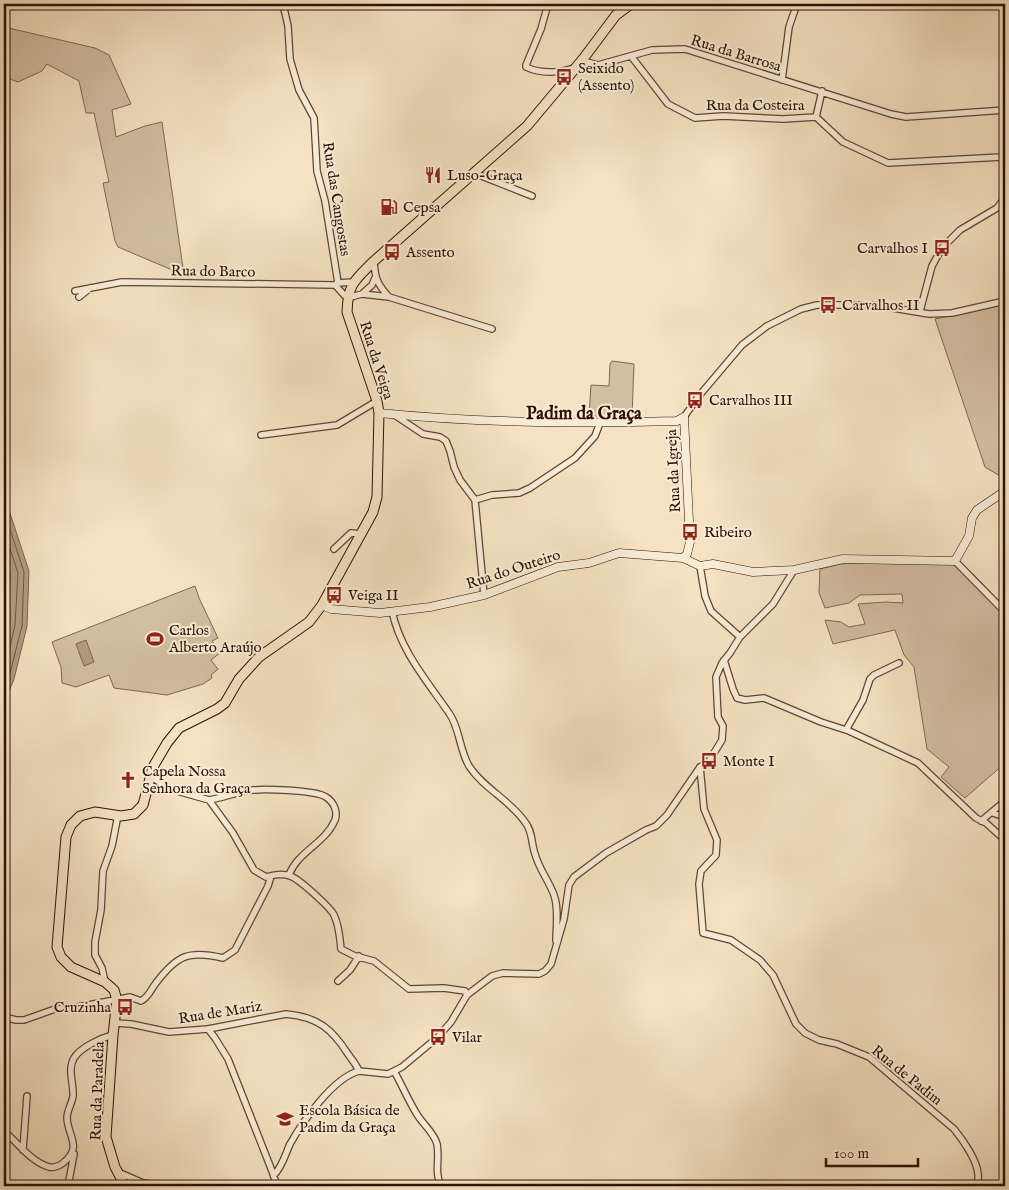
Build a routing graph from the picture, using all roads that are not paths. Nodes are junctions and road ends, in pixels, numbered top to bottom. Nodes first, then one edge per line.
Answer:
1 (283, 4) edge
2 (548, 4) edge
3 (631, 4) edge
4 (797, 4) edge
5 (631, 56) junction
6 (574, 70) junction
7 (782, 80) junction
8 (822, 91) junction
9 (1005, 110) edge
10 (816, 117) junction
11 (1005, 158) edge
12 (474, 173) junction
13 (1005, 180) edge
14 (532, 196) dead end
15 (374, 261) junction
16 (375, 278) junction
17 (353, 282) junction
18 (337, 284) junction
19 (77, 294) dead end
20 (362, 294) junction
21 (389, 297) junction
22 (347, 298) junction
23 (1005, 301) edge
24 (920, 312) junction
25 (492, 329) dead end
26 (377, 401) junction
27 (379, 413) junction
28 (393, 414) junction
29 (684, 417) junction
30 (600, 424) junction
31 (261, 435) dead end
32 (1005, 491) edge
33 (475, 500) junction
34 (361, 534) junction
35 (334, 549) dead end
36 (683, 558) junction
37 (955, 561) junction
38 (700, 566) junction
39 (794, 570) junction
40 (484, 595) junction
41 (322, 605) junction
42 (392, 611) junction
43 (1005, 612) edge
44 (740, 637) junction
45 (724, 660) junction
46 (899, 663) dead end
47 (846, 730) junction
48 (700, 767) junction
49 (150, 776) junction
50 (209, 800) junction
51 (1005, 801) edge
52 (993, 813) junction
53 (118, 815) junction
54 (1005, 818) edge
55 (981, 821) junction
56 (1005, 840) edge
57 (289, 875) junction
58 (271, 876) junction
59 (556, 948) junction
60 (359, 956) junction
61 (338, 981) dead end
62 (104, 982) junction
63 (467, 995) junction
64 (117, 1000) junction
65 (4, 1017) edge
66 (114, 1024) junction
67 (208, 1029) junction
68 (113, 1035) junction
69 (359, 1071) junction
70 (394, 1071) junction
71 (27, 1096) dead end
72 (4, 1131) edge
73 (75, 1146) junction
74 (23, 1150) junction
75 (118, 1172) junction
76 (274, 1175) junction
77 (68, 1186) edge
78 (126, 1186) edge
79 (165, 1186) edge
80 (277, 1186) edge
81 (441, 1186) edge
82 (977, 1186) edge

1 - 18 street, Rua das Cangostas
2 - 6 street, Rua da Barrosa
3 - 6 main road
4 - 7 street
5 - 6 street, Rua da Barrosa
5 - 7 street, Rua da Barrosa
5 - 10 street, Rua da Costeira
6 - 12 main road
7 - 8 street, Rua da Barrosa
8 - 9 street, Rua da Barrosa
8 - 10 street, Rua da Costeira
10 - 11 street, Rua da Costeira
12 - 14 street
12 - 15 main road
13 - 24 street
15 - 16 street
15 - 17 main road
16 - 20 street
16 - 21 street
17 - 18 street, Rua do Barco
17 - 22 main road, Rua da Veiga
18 - 19 street, Rua do Barco
18 - 22 street
20 - 21 street
20 - 22 street
21 - 25 street
22 - 26 main road, Rua da Veiga
23 - 24 street
24 - 29 street
26 - 27 main road, Rua da Veiga
26 - 31 street
27 - 28 street, Rua da Igreja
27 - 34 main road, Rua da Veiga
28 - 30 street, Rua da Igreja
28 - 33 street
29 - 30 street, Rua da Igreja
29 - 36 street, Rua da Igreja
30 - 33 street
32 - 37 street
33 - 40 street
34 - 35 street
34 - 41 main road, Rua da Veiga
36 - 38 street, Rua do Outeiro
36 - 40 street, Rua do Outeiro
37 - 39 street
37 - 43 street
38 - 39 street
38 - 44 street
39 - 44 street
40 - 42 street, Rua do Outeiro
41 - 42 street, Rua do Outeiro
41 - 49 main road, Rua da Veiga
42 - 59 street
44 - 45 street
45 - 47 street
45 - 48 street
46 - 47 street
47 - 55 street
48 - 59 street
48 - 82 street, Rua de Padim
49 - 50 street
49 - 53 main road, Rua da Veiga
50 - 57 street
50 - 58 street
51 - 52 street
52 - 54 street
52 - 55 street
53 - 62 street
53 - 62 main road
55 - 56 street
57 - 58 street
57 - 60 street
58 - 64 street
59 - 63 street
60 - 61 street
60 - 63 street
62 - 64 main road
63 - 70 street
64 - 65 street
64 - 66 main road, Rua da Paradela
66 - 67 street, Rua de Mariz
66 - 68 main road, Rua da Paradela
67 - 69 street, Rua de Mariz
67 - 76 street
68 - 73 street
68 - 75 main road, Rua da Paradela
69 - 70 street
69 - 76 street
70 - 81 street
71 - 74 street
72 - 74 street
73 - 74 street
73 - 77 street
75 - 78 main road, Rua da Paradela
75 - 79 street
76 - 80 street

